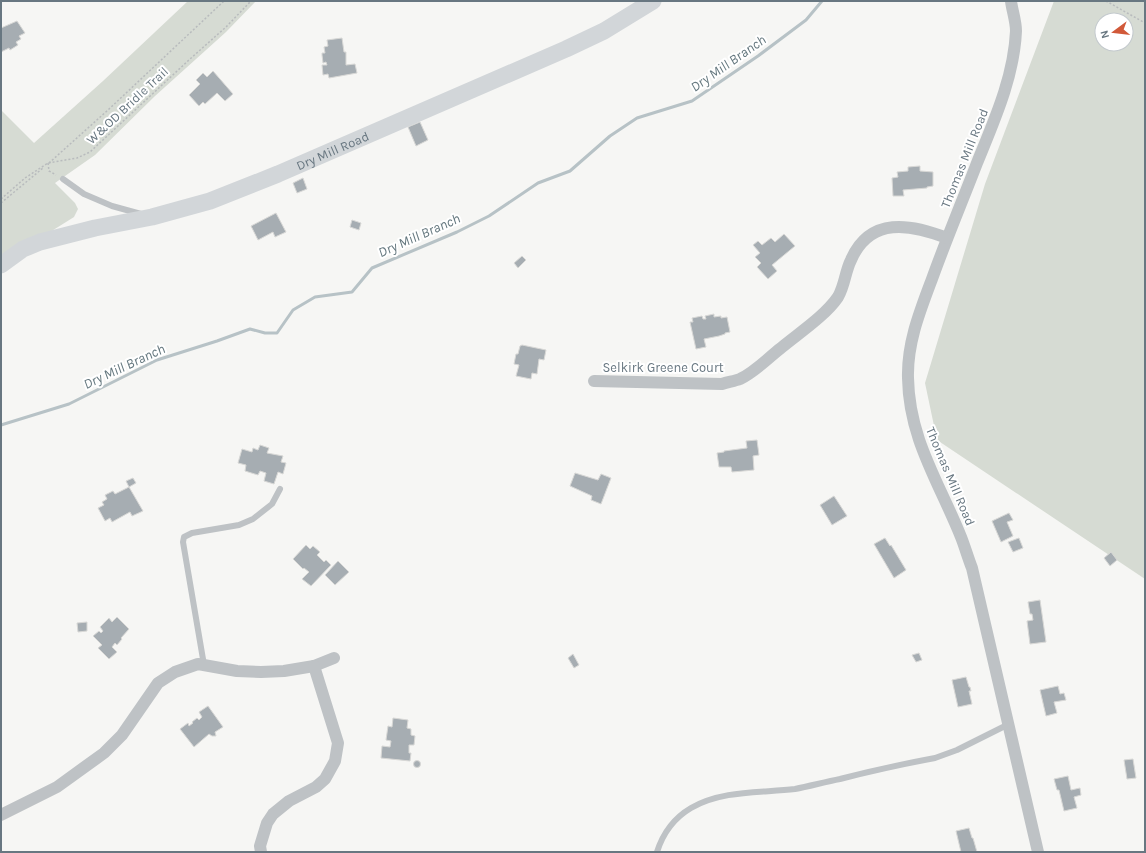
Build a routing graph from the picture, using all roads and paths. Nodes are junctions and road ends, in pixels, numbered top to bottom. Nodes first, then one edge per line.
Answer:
1 (224, 1) edge
2 (251, 1) edge
3 (653, 1) edge
4 (1011, 1) edge
5 (1106, 1) edge
6 (1145, 23) edge
7 (48, 163) junction
8 (63, 179) joint
9 (1, 199) edge
10 (1, 203) edge
11 (152, 217) junction
12 (947, 238) junction
13 (1, 265) edge
14 (594, 381) dead end
15 (280, 489) dead end
16 (334, 658) dead end
17 (204, 665) junction
18 (314, 666) junction
19 (1008, 725) junction
20 (1, 816) edge
21 (261, 852) edge
22 (657, 852) edge
23 (1038, 852) edge

1 - 7 path
2 - 7 path, W&OD Bridle Trail
3 - 11 street, Dry Mill Road
4 - 12 street, Thomas Mill Road
5 - 6 path
7 - 8 path
7 - 9 path, W&OD Bridle Trail
7 - 10 path
8 - 11 lane
11 - 13 street, Dry Mill Road
12 - 14 street, Selkirk Greene Court
12 - 19 street, Thomas Mill Road
15 - 17 lane
16 - 18 street
17 - 18 street
17 - 20 street
18 - 21 street
19 - 22 lane
19 - 23 street, Thomas Mill Road

